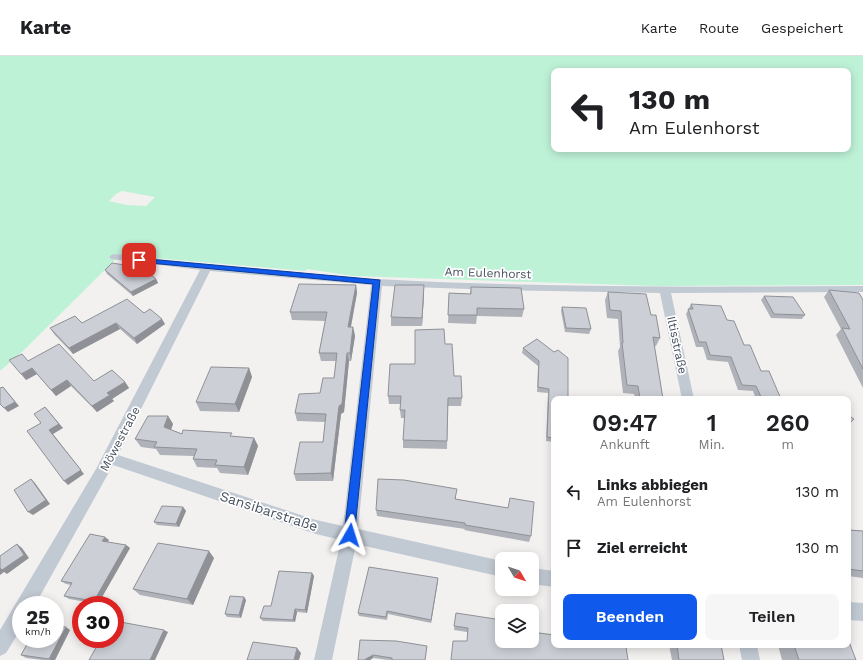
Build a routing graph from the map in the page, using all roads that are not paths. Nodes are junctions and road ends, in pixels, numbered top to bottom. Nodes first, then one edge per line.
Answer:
1 (114, 257) dead end
2 (206, 268) junction
3 (377, 282) junction
4 (863, 289) edge
5 (665, 290) junction
6 (687, 396) edge
7 (109, 458) junction
8 (350, 535) junction
9 (495, 567) edge
10 (539, 577) edge
11 (551, 579) edge
12 (30, 596) edge
13 (851, 611) edge
14 (863, 612) edge
15 (12, 627) edge
16 (0, 647) edge
17 (749, 648) edge
18 (323, 660) edge
19 (751, 660) edge

1 - 2 street, Am Eulenhorst
2 - 3 street, Am Eulenhorst
2 - 7 street, Möwestraße
3 - 5 street, Am Eulenhorst
3 - 8 street
4 - 5 street, Am Eulenhorst
5 - 6 street, Iltisstraße
7 - 8 street, Sansibarstraße
7 - 12 street, Möwestraße
8 - 9 street, Sansibarstraße
8 - 18 street
10 - 11 street
13 - 14 street
15 - 16 street
17 - 19 street

